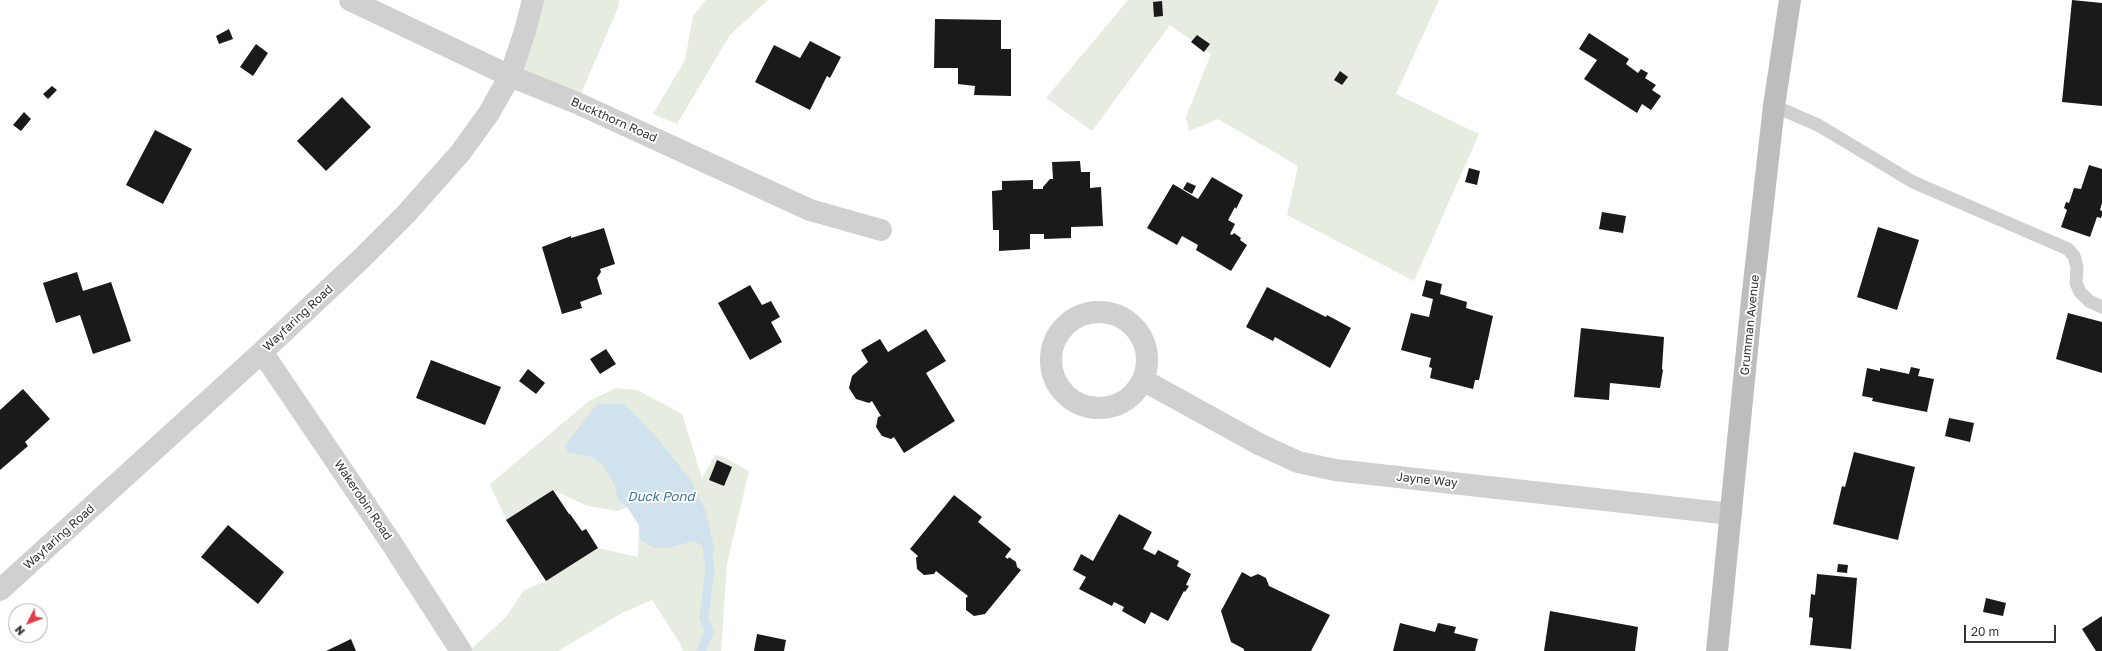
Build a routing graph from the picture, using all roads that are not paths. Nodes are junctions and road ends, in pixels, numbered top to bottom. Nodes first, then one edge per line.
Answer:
1 (350, 0) edge
2 (533, 0) edge
3 (1790, 0) edge
4 (510, 76) junction
5 (1774, 106) junction
6 (881, 230) dead end
7 (2102, 307) edge
8 (262, 352) junction
9 (1143, 380) junction
10 (1731, 514) junction
11 (0, 590) edge
12 (461, 651) edge
13 (1717, 651) edge

1 - 4 street, Buckthorn Road
2 - 4 street, Wayfaring Road
3 - 5 street, Grumman Avenue
4 - 6 street, Buckthorn Road
4 - 8 street, Wayfaring Road
5 - 7 lane
5 - 10 street, Grumman Avenue
8 - 11 street, Wayfaring Road
8 - 12 street, Wakerobin Road
9 - 9 street
9 - 10 street, Jayne Way
10 - 13 street, Grumman Avenue

